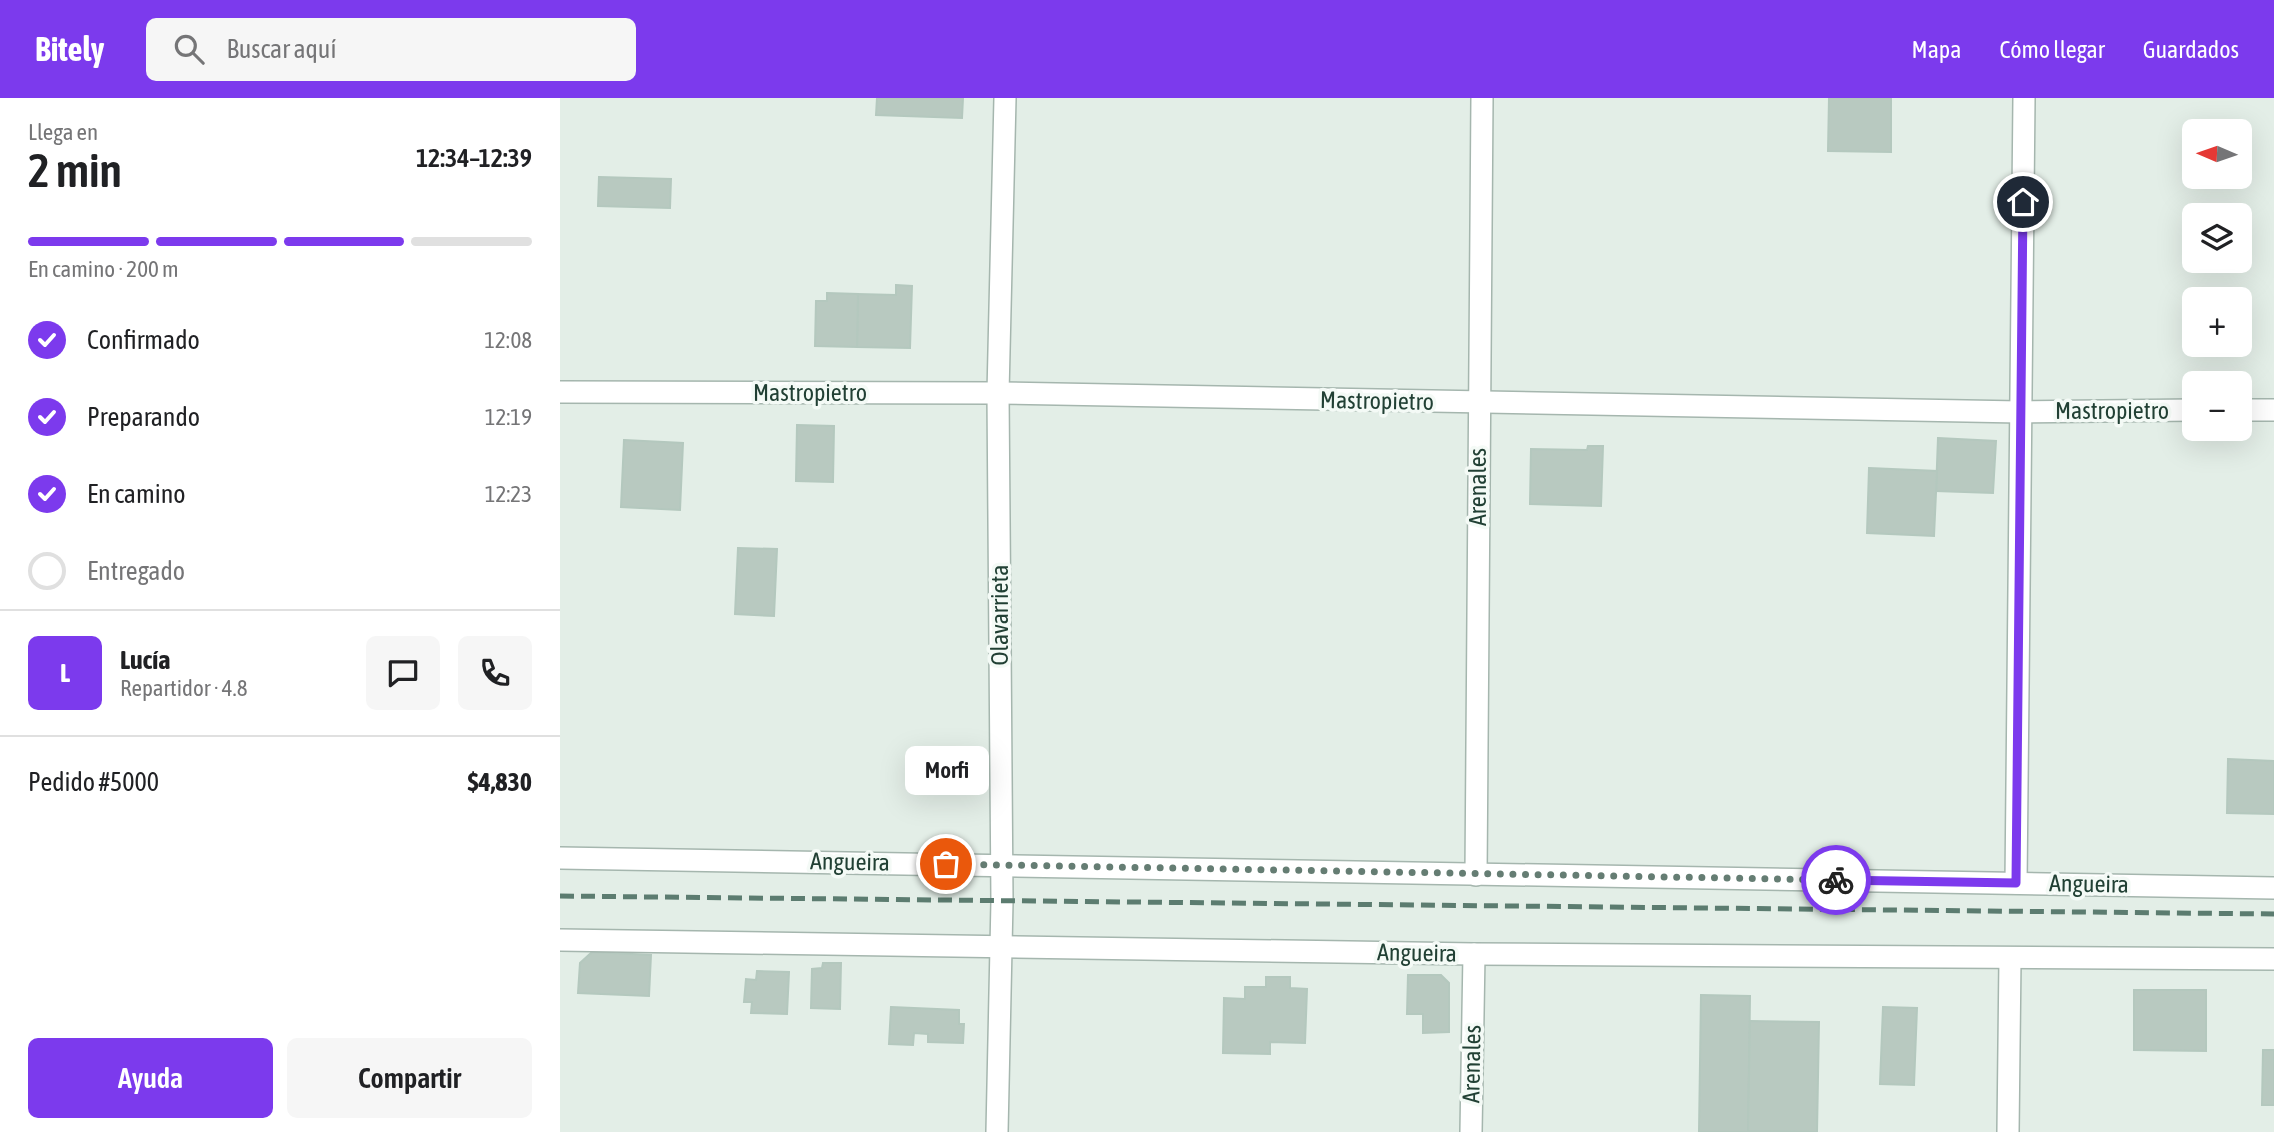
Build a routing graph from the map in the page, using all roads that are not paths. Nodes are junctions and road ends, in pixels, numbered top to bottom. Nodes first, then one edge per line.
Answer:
1 (1005, 98) edge
2 (1482, 98) edge
3 (2024, 98) edge
4 (560, 392) edge
5 (998, 393) junction
6 (1478, 402) junction
7 (2182, 410) edge
8 (2252, 410) edge
9 (2274, 410) edge
10 (2020, 412) junction
11 (560, 858) edge
12 (1001, 864) junction
13 (1476, 875) junction
14 (2016, 883) junction
15 (2274, 888) edge
16 (560, 940) edge
17 (999, 947) junction
18 (1474, 954) junction
19 (2010, 959) junction
20 (2274, 959) edge
21 (997, 1132) edge
22 (1471, 1132) edge
23 (2008, 1132) edge

1 - 5 street, Olavarrieta
2 - 6 street, Arenales
3 - 10 street
4 - 5 street, Mastropietro
5 - 6 street, Mastropietro
5 - 12 street, Olavarrieta
6 - 10 street, Mastropietro
6 - 13 street, Arenales
7 - 10 street, Mastropietro
8 - 9 street
10 - 14 street
11 - 12 street, Angueira
12 - 13 street, Angueira
12 - 17 street, Olavarrieta
13 - 14 street, Angueira
14 - 15 street, Angueira
16 - 17 street, Angueira
17 - 18 street, Angueira
17 - 21 street, Olavarrieta
18 - 19 street, Angueira
18 - 22 street, Arenales
19 - 20 street, Angueira
19 - 23 street

